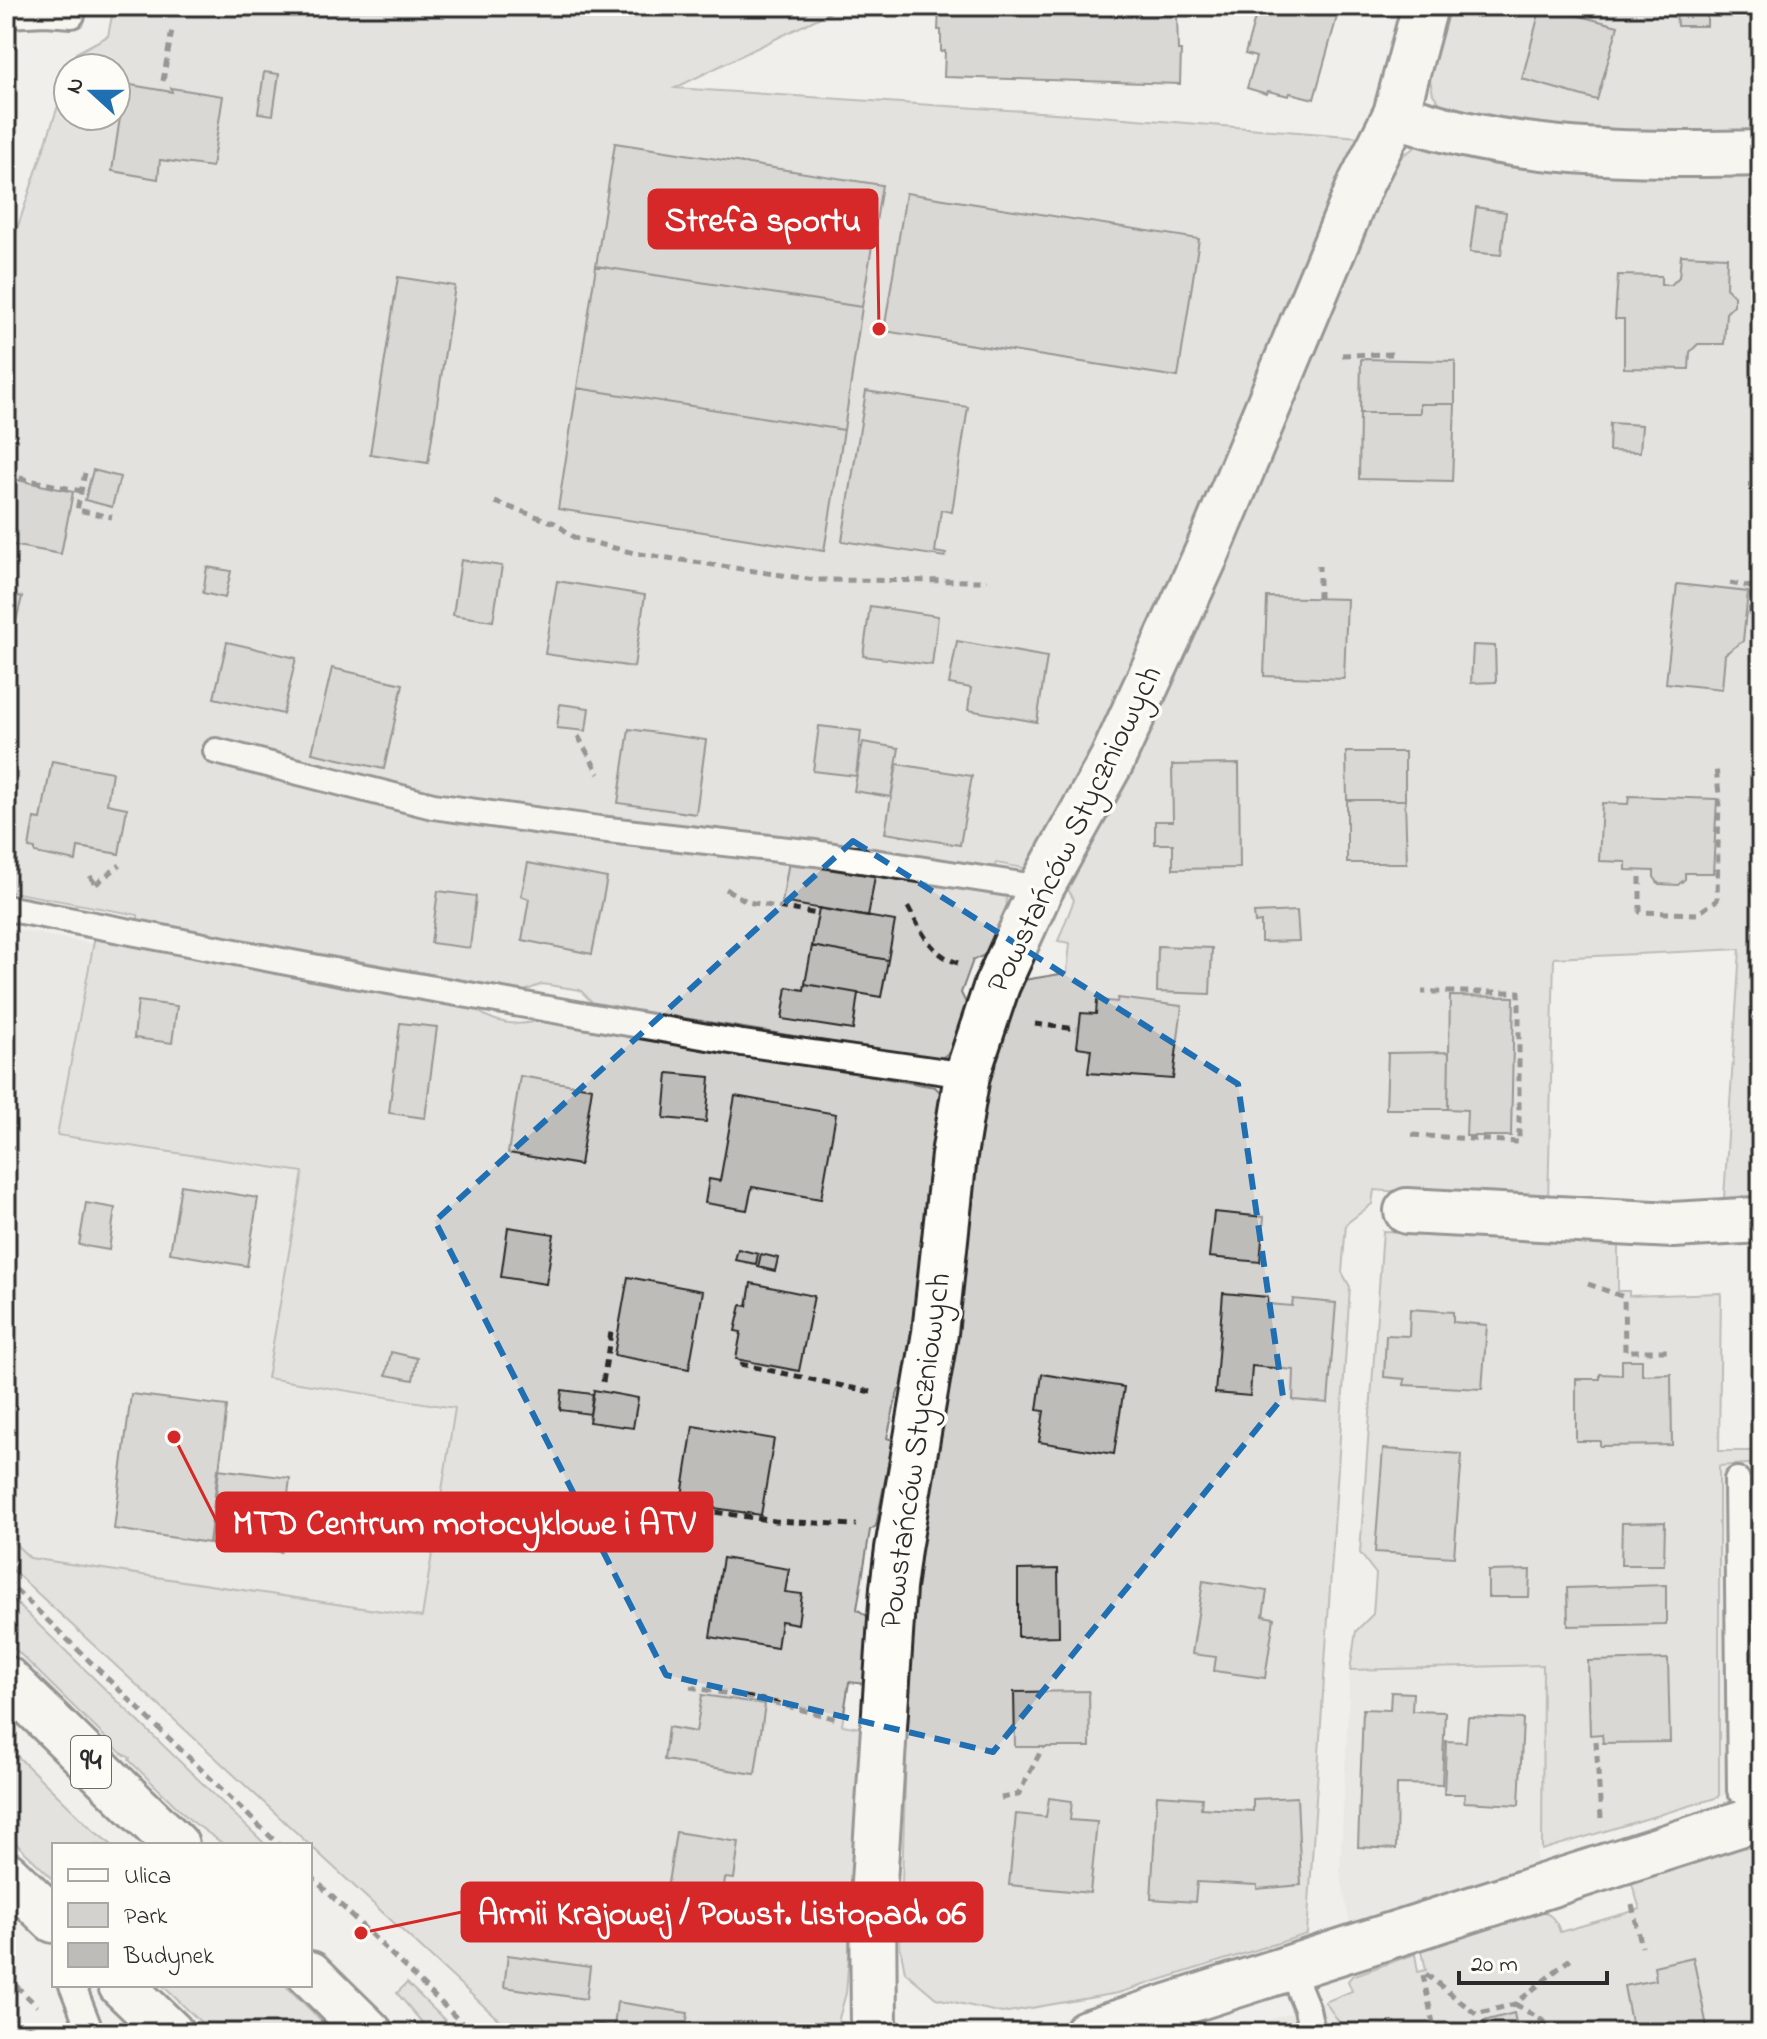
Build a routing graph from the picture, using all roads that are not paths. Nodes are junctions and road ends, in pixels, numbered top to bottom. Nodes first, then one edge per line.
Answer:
1 (74, 6) edge
2 (1425, 6) edge
3 (6, 15) edge
4 (1396, 114) junction
5 (1761, 153) edge
6 (216, 751) dead end
7 (1041, 888) junction
8 (6, 908) edge
9 (967, 1075) junction
10 (1407, 1211) dead end
11 (1761, 1220) edge
12 (1737, 1480) dead end
13 (6, 1679) edge
14 (1750, 1803) edge
15 (174, 1843) edge
16 (6, 1874) edge
17 (49, 1923) edge
18 (1290, 1967) junction
19 (312, 1976) edge
20 (73, 1987) edge
21 (123, 1987) edge
22 (91, 2033) edge
23 (171, 2033) edge
24 (370, 2033) edge
25 (874, 2033) edge
26 (1086, 2033) edge
27 (1312, 2033) edge

1 - 3 lane
2 - 4 street, Powstańców Styczniowych
4 - 5 street
4 - 7 street, Powstańców Styczniowych
6 - 7 lane
7 - 9 street, Powstańców Styczniowych
8 - 9 lane
9 - 25 street, Powstańców Styczniowych
10 - 11 street
12 - 14 lane
13 - 15 street, 94
14 - 18 street
16 - 17 street
18 - 26 street
18 - 27 lane
19 - 24 street
20 - 22 lane
21 - 23 street

